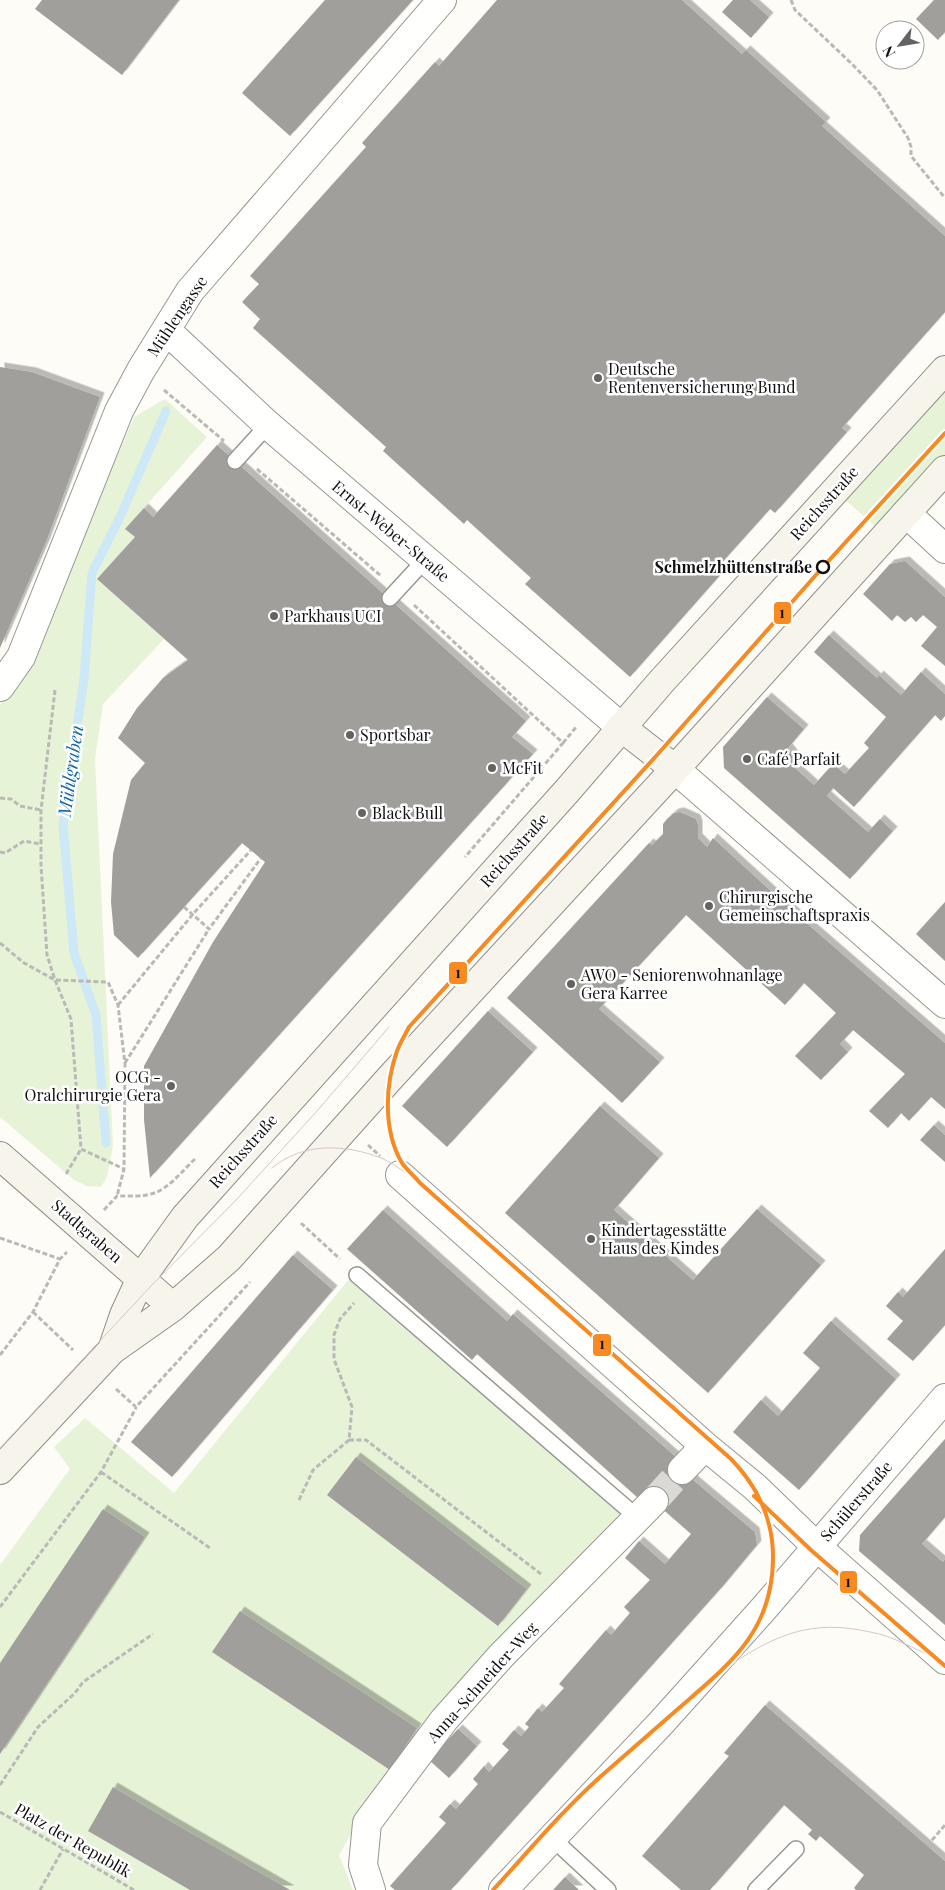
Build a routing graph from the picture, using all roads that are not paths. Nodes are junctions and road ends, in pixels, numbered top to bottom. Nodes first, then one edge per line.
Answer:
1 (442, 0) edge
2 (166, 330) junction
3 (945, 370) edge
4 (268, 425) junction
5 (238, 458) road end
6 (945, 470) edge
7 (906, 513) junction
8 (945, 549) edge
9 (425, 560) junction
10 (394, 594) road end
11 (0, 687) edge
12 (621, 727) junction
13 (675, 769) junction
14 (945, 1004) edge
15 (0, 1156) edge
16 (400, 1175) road end
17 (357, 1275) dead end
18 (141, 1278) junction
19 (173, 1307) junction
20 (112, 1350) junction
21 (945, 1398) edge
22 (705, 1446) junction
23 (0, 1470) edge
24 (682, 1470) tunnel mouth
25 (646, 1509) joint
26 (816, 1546) junction
27 (945, 1660) edge
28 (552, 1838) junction
29 (796, 1849) dead end
30 (371, 1890) edge
31 (502, 1890) edge
32 (608, 1890) edge
33 (756, 1890) edge

1 - 2 street, Mühlengasse
2 - 4 street, Ernst-Weber-Straße
2 - 11 street, Mühlengasse
3 - 12 main road, Reichsstraße
4 - 5 lane
4 - 9 street, Ernst-Weber-Straße
6 - 7 main road, Reichsstraße
7 - 8 street
7 - 13 main road, Reichsstraße
9 - 10 lane
9 - 12 street, Ernst-Weber-Straße
12 - 13 main road
12 - 18 main road, Reichsstraße
13 - 14 street
13 - 19 main road, Reichsstraße
15 - 18 main road, Stadtgraben
16 - 22 street
17 - 25 lane
18 - 19 main road, Stadtgraben
18 - 20 main road, Reichsstraße
19 - 20 main road, Reichsstraße
20 - 23 main road, Reichsstraße
21 - 26 street, Schülerstraße
22 - 24 street
22 - 26 street
25 - 30 street, Anna-Schneider-Weg
26 - 27 street
26 - 28 street, Schülerstraße
28 - 31 street, Schülerstraße
28 - 32 lane
29 - 33 lane

